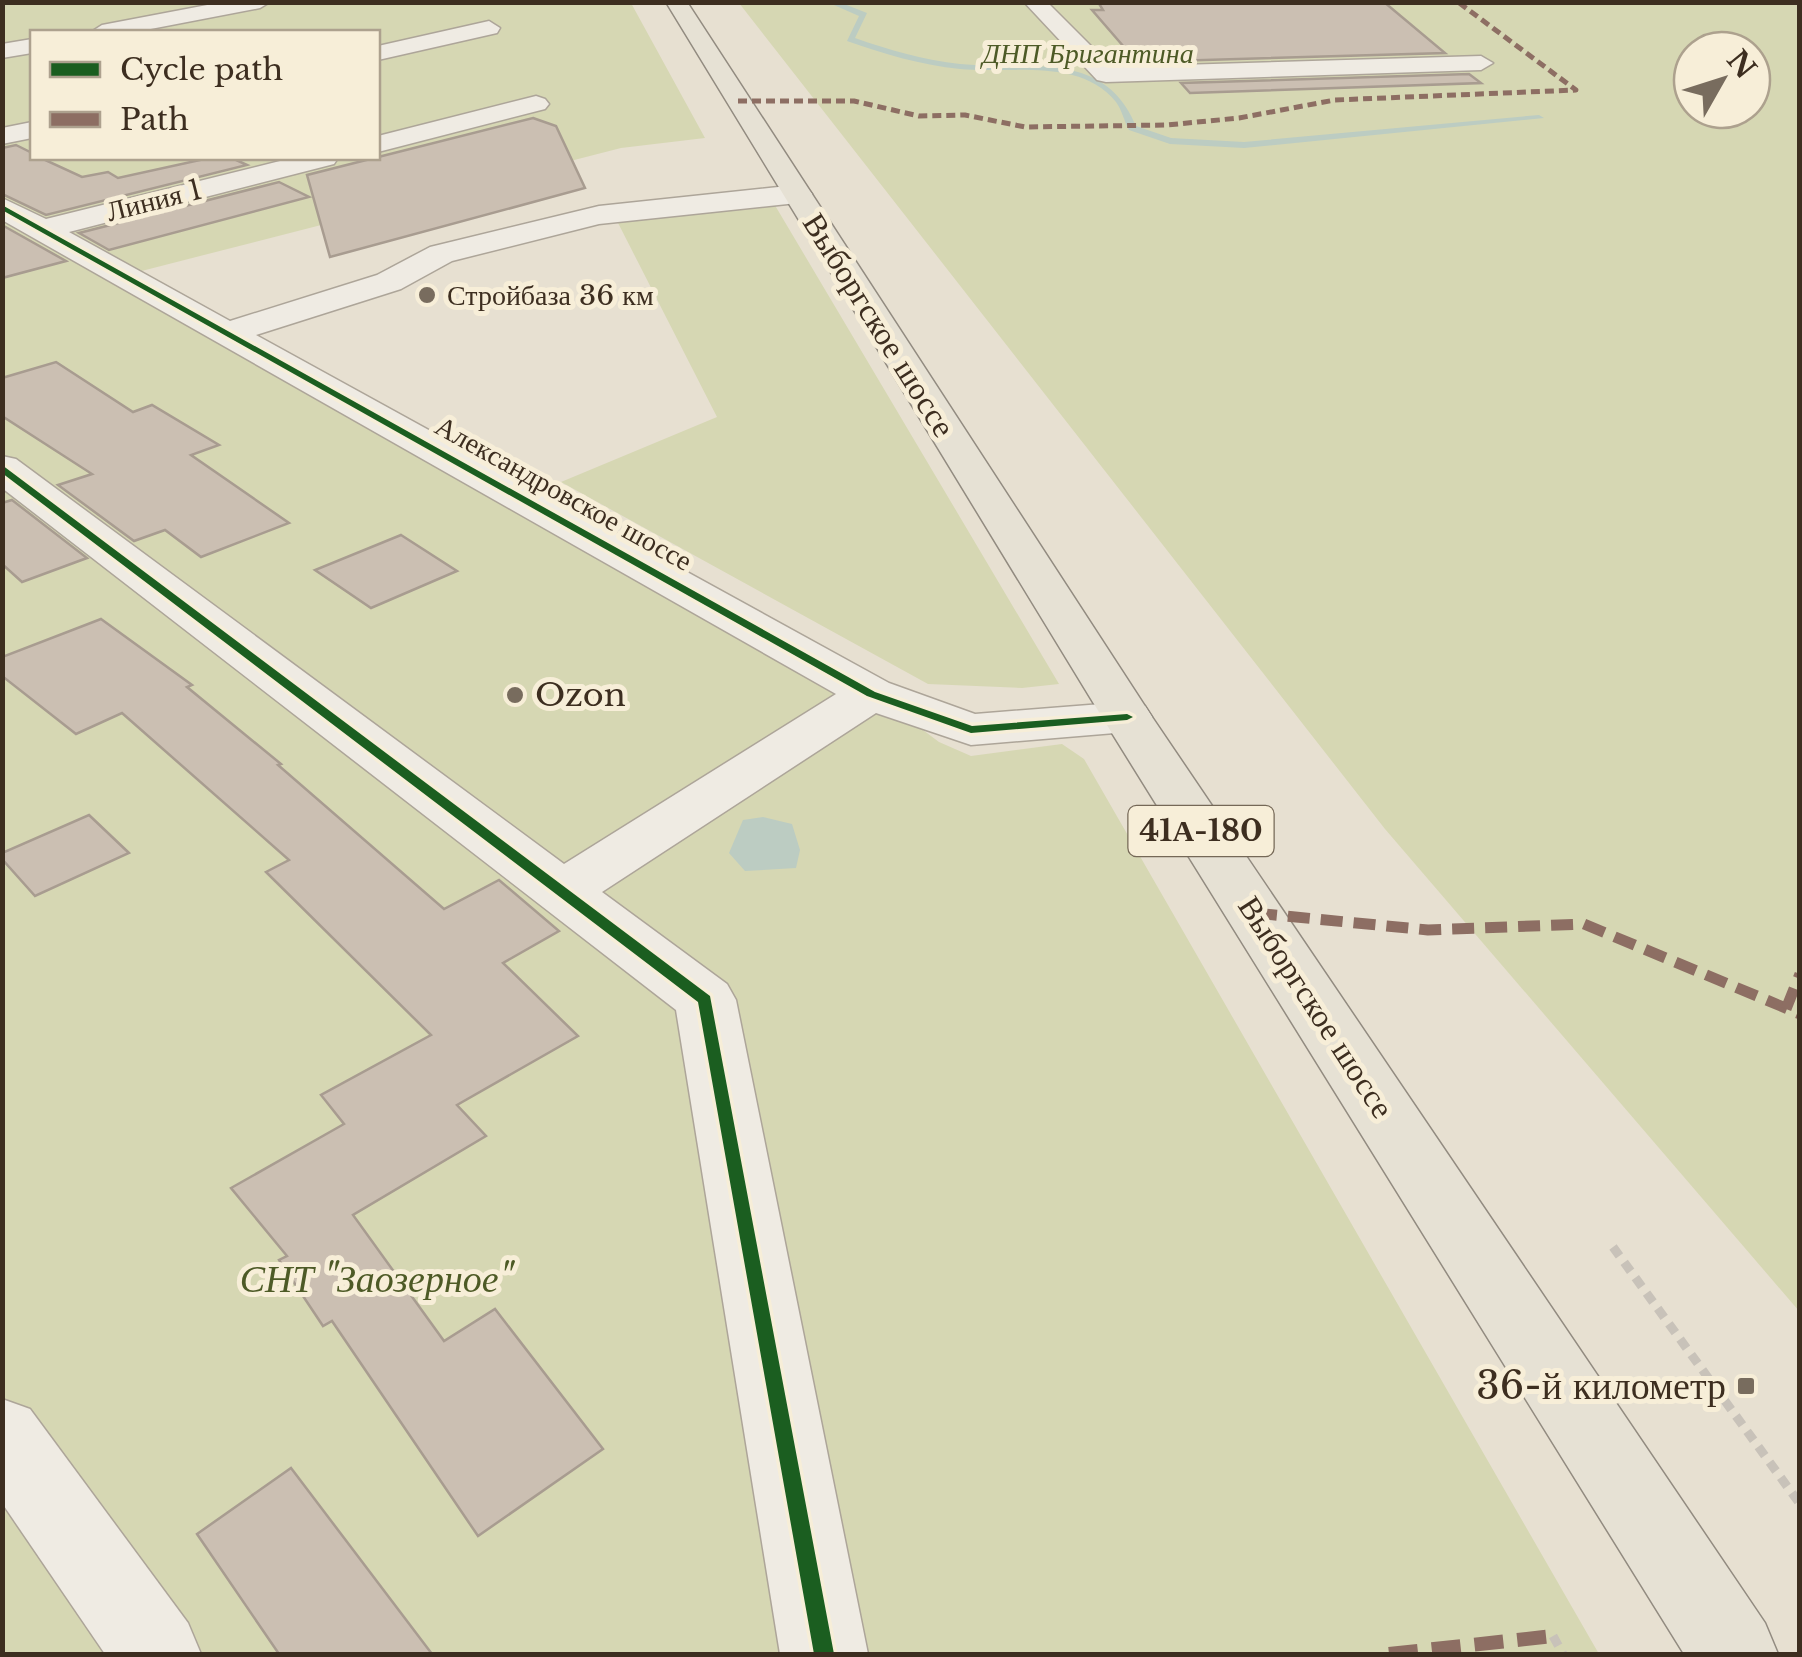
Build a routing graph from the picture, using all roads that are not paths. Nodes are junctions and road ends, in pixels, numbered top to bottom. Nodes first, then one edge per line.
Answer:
1 (260, 2) edge
2 (676, 2) edge
3 (1034, 2) edge
4 (489, 28) dead end
5 (113, 30) edge
6 (30, 46) edge
7 (2, 51) edge
8 (380, 52) edge
9 (1481, 63) dead end
10 (536, 104) dead end
11 (30, 130) edge
12 (2, 136) edge
13 (380, 143) edge
14 (316, 160) edge
15 (797, 194) junction
16 (2, 207) edge
17 (42, 228) junction
18 (226, 333) junction
19 (2, 468) edge
20 (871, 694) junction
21 (1127, 718) junction
22 (560, 893) junction
23 (2, 1434) edge
24 (157, 1654) edge
25 (824, 1654) edge
26 (1734, 1654) edge

1 - 5 street
2 - 15 main road, Выборгское шоссе / 41А-180
3 - 9 street
4 - 8 street
6 - 7 street
10 - 13 street
11 - 12 street
14 - 17 street, Линия 1
15 - 18 street
15 - 21 main road, Выборгское шоссе / 41А-180
16 - 17 street, Александровское шоссе
17 - 18 street, Александровское шоссе
18 - 20 street, Александровское шоссе
19 - 22 street
20 - 21 street, Александровское шоссе
20 - 22 street
21 - 26 main road, Выборгское шоссе / 41А-180
22 - 25 street
23 - 24 street

